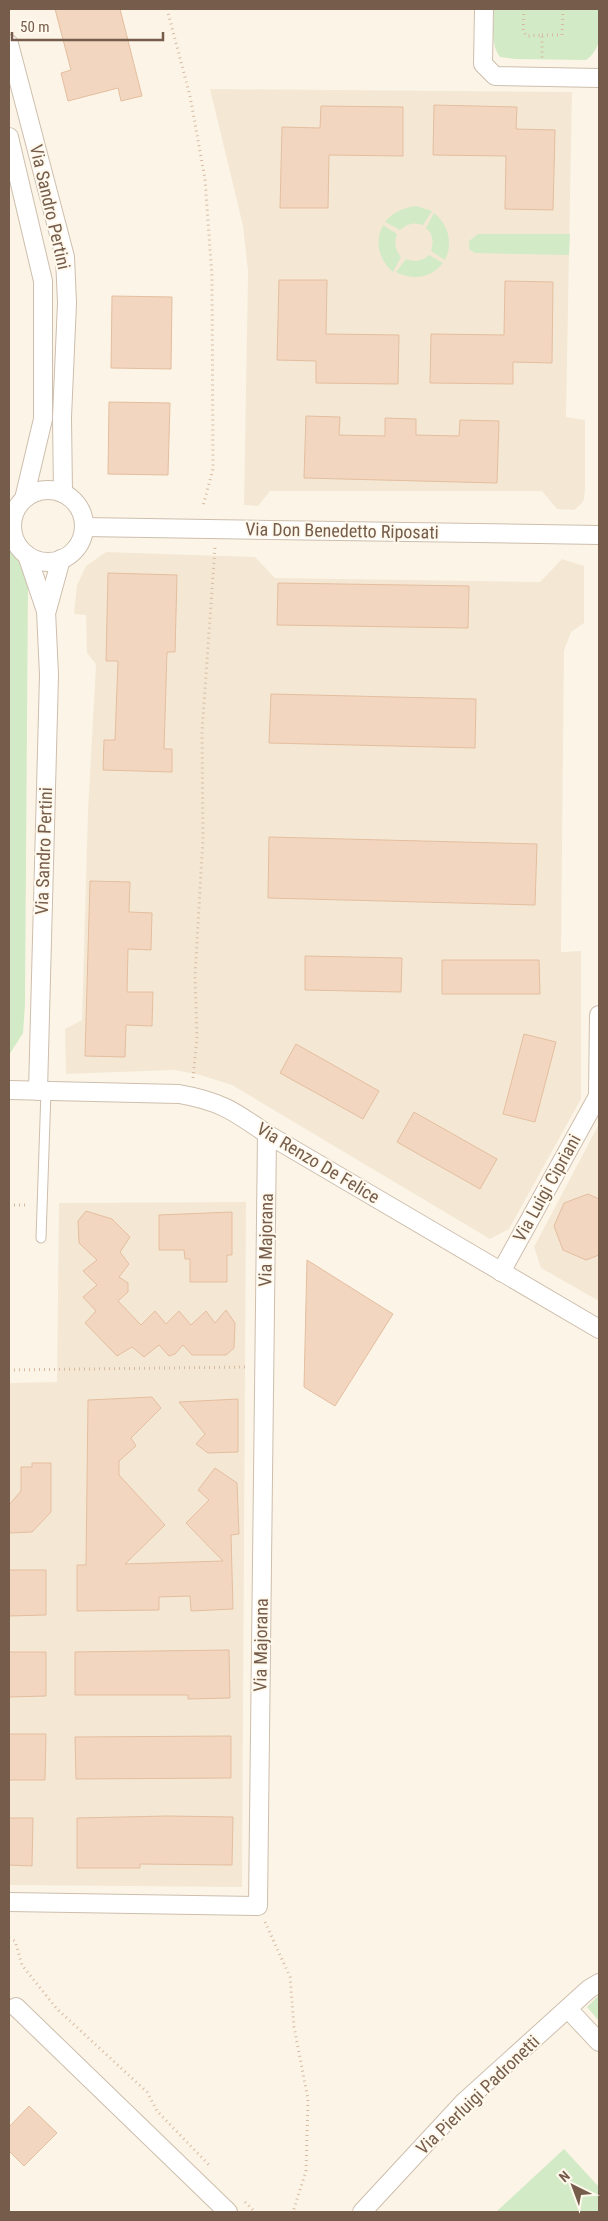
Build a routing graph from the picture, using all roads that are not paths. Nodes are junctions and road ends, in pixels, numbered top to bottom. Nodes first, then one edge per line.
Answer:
1 (484, 9) edge
2 (9, 44) edge
3 (599, 78) edge
4 (9, 137) edge
5 (63, 493) junction
6 (17, 505) edge
7 (84, 526) junction
8 (599, 535) edge
9 (12, 538) edge
10 (27, 555) junction
11 (61, 560) junction
12 (46, 611) junction
13 (599, 1015) edge
14 (9, 1090) edge
15 (42, 1091) junction
16 (268, 1134) junction
17 (41, 1238) dead end
18 (501, 1272) junction
19 (599, 1329) edge
20 (9, 1902) edge
21 (599, 1983) edge
22 (16, 2007) dead end
23 (568, 2009) junction
24 (599, 2042) edge
25 (228, 2212) edge
26 (362, 2212) edge

1 - 3 street
2 - 5 street, Via Sandro Pertini
4 - 6 street, Via Sandro Pertini
5 - 6 street
5 - 7 street
6 - 9 street
7 - 8 street, Via Don Benedetto Riposati
7 - 11 street
9 - 10 street
10 - 11 street
10 - 12 street, Via Sandro Pertini
11 - 12 street, Via Sandro Pertini
12 - 15 street, Via Sandro Pertini
13 - 18 street, Via Luigi Cipriani
14 - 15 street, Via Renzo De Felice
15 - 16 street, Via Renzo De Felice
15 - 17 lane
16 - 18 street, Via Renzo De Felice
16 - 20 street, Via Majorana
18 - 19 street, Via Renzo De Felice
21 - 23 street, Via Pierluigi Padronetti
22 - 25 street
23 - 24 street
23 - 26 street, Via Pierluigi Padronetti

